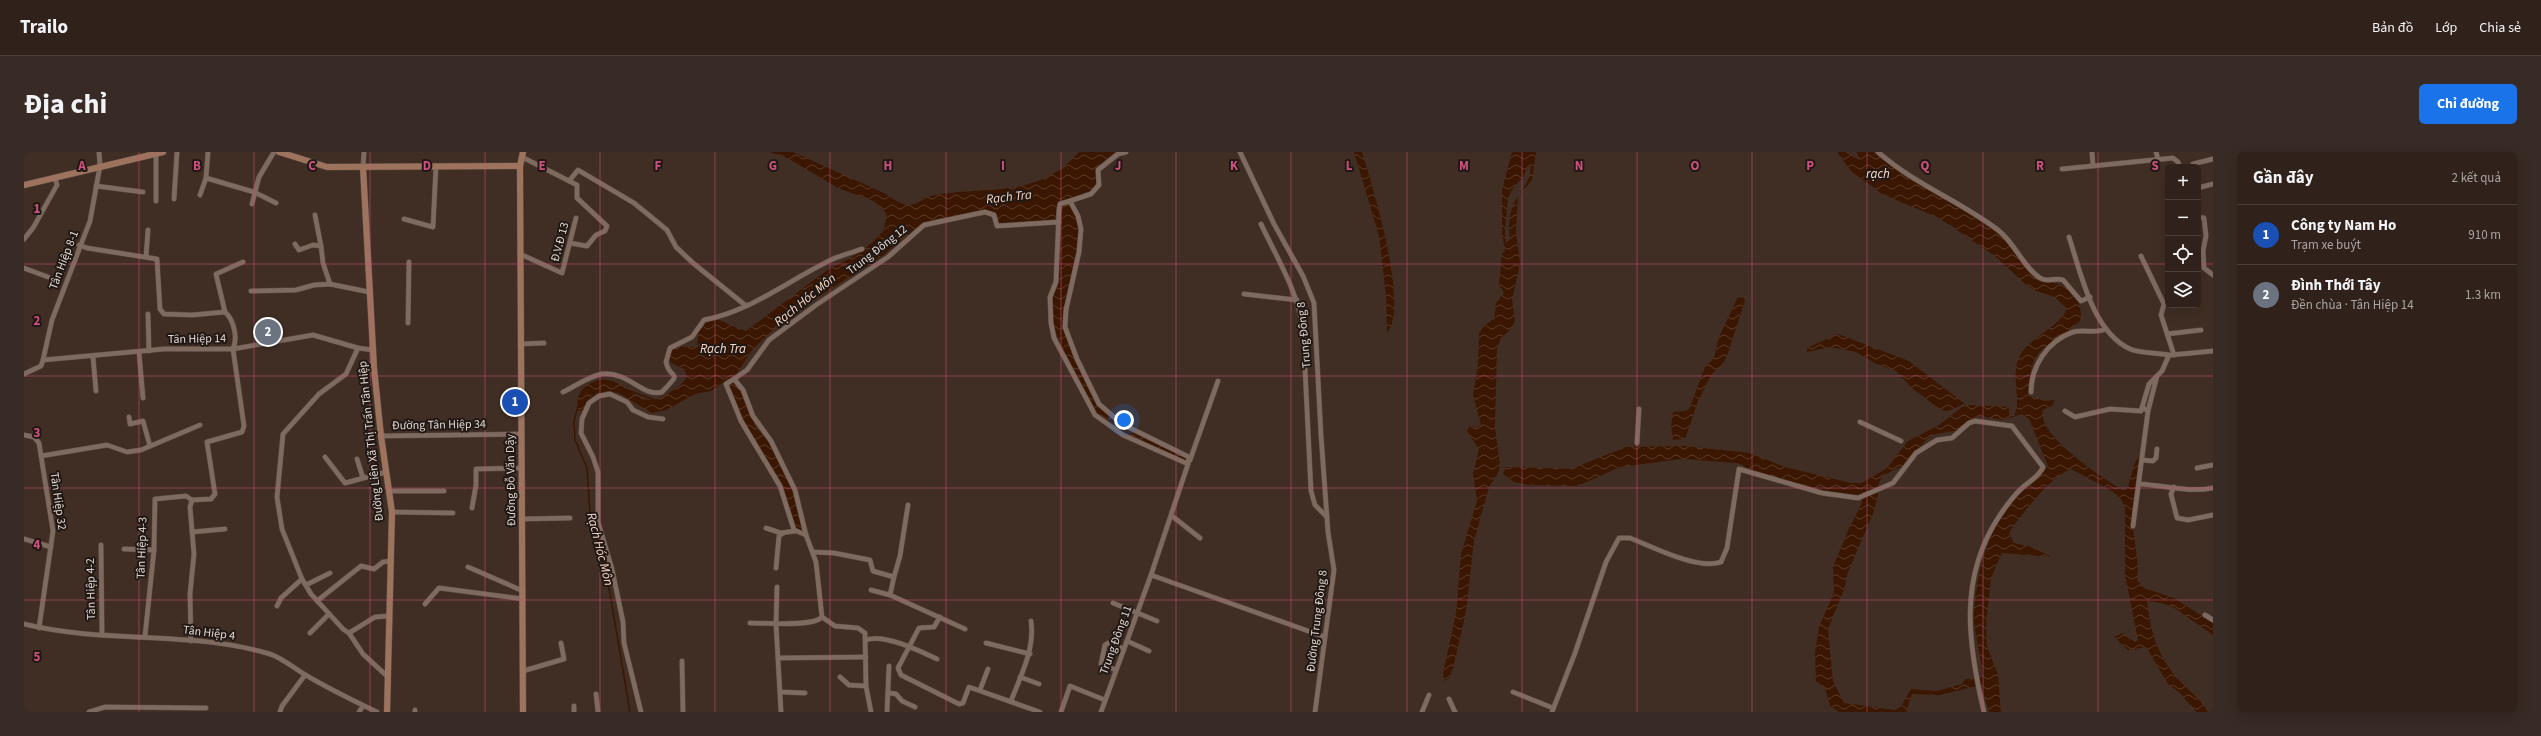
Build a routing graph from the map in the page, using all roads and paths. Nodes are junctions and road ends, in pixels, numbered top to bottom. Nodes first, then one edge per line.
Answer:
1 (99, 152) edge
2 (163, 152) edge
3 (177, 152) edge
4 (208, 152) edge
5 (274, 152) edge
6 (279, 152) edge
7 (364, 152) edge
8 (1126, 152) edge
9 (1240, 152) edge
10 (1878, 152) edge
11 (2092, 152) edge
12 (2156, 152) edge
13 (156, 154) junction
14 (523, 155) edge
15 (2158, 159) junction
16 (2213, 160) edge
17 (2179, 164) edge
18 (2193, 164) dead end
19 (100, 166) junction
20 (436, 166) junction
21 (520, 166) junction
22 (2093, 166) junction
23 (363, 167) junction
24 (2062, 170) dead end
25 (55, 178) junction
26 (206, 178) junction
27 (569, 181) junction
28 (2213, 184) edge
29 (24, 185) edge
30 (96, 186) junction
31 (2201, 187) edge
32 (143, 192) dead end
33 (254, 192) junction
34 (200, 195) dead end
35 (174, 199) dead end
36 (156, 201) dead end
37 (1070, 201) junction
38 (276, 203) dead end
39 (252, 204) dead end
40 (315, 215) dead end
41 (576, 218) dead end
42 (2201, 218) edge
43 (404, 219) dead end
44 (1059, 222) junction
45 (1261, 224) dead end
46 (148, 230) dead end
47 (2069, 237) dead end
48 (24, 239) edge
49 (570, 243) junction
50 (295, 244) dead end
51 (79, 245) junction
52 (321, 246) junction
53 (862, 249) dead end
54 (2201, 250) edge
55 (520, 254) junction
56 (2141, 256) dead end
57 (146, 257) junction
58 (243, 262) dead end
59 (409, 262) dead end
60 (24, 268) edge
61 (2213, 275) edge
62 (48, 277) dead end
63 (330, 284) junction
64 (251, 291) dead end
65 (369, 292) junction
66 (1244, 294) dead end
67 (2090, 297) junction
68 (1297, 300) junction
69 (745, 305) junction
70 (225, 312) junction
71 (148, 314) dead end
72 (408, 324) dead end
73 (2106, 329) junction
74 (2201, 330) dead end
75 (2167, 334) junction
76 (544, 343) dead end
77 (520, 344) junction
78 (358, 348) junction
79 (233, 349) junction
80 (372, 350) junction
81 (148, 351) junction
82 (2213, 351) edge
83 (139, 352) junction
84 (2172, 355) junction
85 (93, 357) junction
86 (44, 360) junction
87 (24, 374) edge
88 (2158, 375) junction
89 (734, 379) junction
90 (1218, 381) dead end
91 (96, 391) dead end
92 (563, 392) dead end
93 (2030, 392) dead end
94 (143, 398) dead end
95 (2143, 408) junction
96 (1639, 409) dead end
97 (2065, 411) dead end
98 (2148, 411) junction
99 (129, 416) dead end
100 (663, 418) dead end
101 (1860, 422) dead end
102 (200, 425) dead end
103 (521, 434) junction
104 (24, 435) edge
105 (381, 436) junction
106 (1901, 441) dead end
107 (1638, 444) dead end
108 (150, 446) junction
109 (2157, 449) dead end
110 (41, 456) junction
111 (325, 457) dead end
112 (357, 459) dead end
113 (2142, 460) junction
114 (1189, 462) junction
115 (2213, 465) edge
116 (522, 468) junction
117 (2198, 468) dead end
118 (386, 472) junction
119 (363, 478) junction
120 (2139, 484) junction
121 (2174, 487) junction
122 (2213, 488) edge
123 (389, 491) junction
124 (444, 491) dead end
125 (192, 500) junction
126 (908, 505) dead end
127 (472, 508) dead end
128 (392, 512) junction
129 (453, 513) dead end
130 (2213, 515) edge
131 (1172, 516) junction
132 (1327, 517) junction
133 (570, 518) dead end
134 (522, 519) junction
135 (2133, 526) dead end
136 (766, 528) dead end
137 (225, 529) dead end
138 (795, 531) junction
139 (192, 532) junction
140 (1328, 532) joint
141 (783, 533) junction
142 (806, 535) junction
143 (1200, 538) dead end
144 (24, 539) edge
145 (101, 545) dead end
146 (51, 547) junction
147 (124, 549) dead end
148 (154, 550) junction
149 (813, 552) junction
150 (391, 561) junction
151 (468, 567) dead end
152 (776, 568) dead end
153 (330, 573) dead end
154 (1151, 575) junction
155 (894, 577) junction
156 (302, 579) junction
157 (306, 585) junction
158 (777, 587) dead end
159 (871, 590) dead end
160 (523, 591) junction
161 (890, 595) junction
162 (523, 599) junction
163 (317, 601) junction
164 (1113, 603) dead end
165 (425, 604) dead end
166 (277, 606) dead end
167 (1137, 613) junction
168 (329, 614) junction
169 (2205, 615) dead end
170 (389, 616) junction
171 (822, 617) junction
172 (940, 617) junction
173 (2213, 620) edge
174 (1031, 621) dead end
175 (1157, 621) dead end
176 (750, 623) dead end
177 (24, 624) edge
178 (776, 624) junction
179 (39, 628) junction
180 (965, 630) dead end
181 (310, 633) dead end
182 (349, 633) junction
183 (102, 634) junction
184 (145, 636) junction
185 (1325, 637) junction
186 (191, 640) junction
187 (866, 640) junction
188 (1126, 641) junction
189 (986, 642) dead end
190 (561, 643) dead end
191 (910, 647) junction
192 (1124, 649) junction
193 (1149, 651) dead end
194 (1030, 654) junction
195 (866, 657) junction
196 (778, 658) junction
197 (937, 659) dead end
198 (682, 661) dead end
199 (889, 666) dead end
200 (988, 669) dead end
201 (523, 670) junction
202 (1116, 670) junction
203 (305, 675) junction
204 (388, 677) junction
205 (840, 677) dead end
206 (1020, 677) junction
207 (1039, 684) dead end
208 (866, 686) junction
209 (980, 690) junction
210 (782, 692) junction
211 (1513, 692) dead end
212 (805, 693) dead end
213 (889, 693) junction
214 (596, 694) dead end
215 (1429, 695) dead end
216 (1449, 698) dead end
217 (1105, 700) junction
218 (1011, 701) junction
219 (363, 706) junction
220 (574, 706) dead end
221 (915, 707) dead end
222 (206, 708) dead end
223 (1553, 710) edge
224 (90, 712) edge
225 (280, 712) edge
226 (359, 712) edge
227 (377, 712) edge
228 (387, 712) edge
229 (524, 712) edge
230 (574, 712) edge
231 (598, 712) edge
232 (641, 712) edge
233 (683, 712) edge
234 (781, 712) edge
235 (871, 712) edge
236 (887, 712) edge
237 (1040, 712) edge
238 (1060, 712) edge
239 (1101, 712) edge
240 (1315, 712) edge
241 (1422, 712) edge
242 (1455, 712) edge
243 (1984, 712) edge

1 - 19 street, Tân Hiệp 8-1
2 - 13 street
3 - 35 street
4 - 26 street
5 - 33 street
6 - 23 street
7 - 23 street
8 - 37 street
9 - 132 street, Trung Đông 8
10 - 67 street
11 - 22 street
12 - 15 street
13 - 19 street
13 - 36 street
14 - 21 street, Đường Đỗ Văn Dậy
14 - 27 street
15 - 17 street
15 - 22 street
16 - 18 street
19 - 25 street
19 - 30 street, Tân Hiệp 8-1
20 - 21 street
20 - 23 street
20 - 43 street
21 - 55 street, Đường Đỗ Văn Dậy
22 - 24 street
23 - 65 street, Đường Liên Xã Thị Trấn Tân Hiệp
25 - 29 street
25 - 48 street
26 - 33 street
26 - 34 street
27 - 49 street
27 - 69 street
28 - 31 street
30 - 32 street
30 - 51 street, Tân Hiệp 8-1
33 - 38 street
33 - 39 street
37 - 44 street
37 - 114 street
40 - 52 street
41 - 49 street, Đ.V.Đ 13
42 - 54 street
44 - 89 street, Trung Đông 12
44 - 114 street
45 - 68 street
46 - 57 street
47 - 67 street
49 - 55 street, Đ.V.Đ 13
50 - 52 street
51 - 57 street
51 - 86 street, Tân Hiệp 8-1
52 - 63 street
53 - 69 street
54 - 61 street
55 - 77 street, Đường Đỗ Văn Dậy
56 - 75 street
57 - 70 street
58 - 70 street
59 - 72 street
60 - 62 street
63 - 64 street
63 - 65 street
65 - 80 street, Đường Liên Xã Thị Trấn Tân Hiệp
66 - 68 street
67 - 73 street
68 - 132 street
69 - 92 street
70 - 79 street
71 - 81 street
73 - 84 street
73 - 93 street
74 - 75 street
75 - 84 street
76 - 77 street
77 - 103 street, Đường Đỗ Văn Dậy
78 - 79 street, Tân Hiệp 14
78 - 80 street, Tân Hiệp 14
78 - 156 street
79 - 81 street, Tân Hiệp 14
79 - 125 street
80 - 105 street, Đường Liên Xã Thị Trấn Tân Hiệp
81 - 83 street, Tân Hiệp 14
82 - 84 street
83 - 85 street, Tân Hiệp 14
83 - 94 street
84 - 88 street
85 - 86 street, Tân Hiệp 14
85 - 91 street
86 - 87 street
88 - 95 street
88 - 98 street
89 - 138 street
89 - 142 street
90 - 114 street, Trung Đông 11
95 - 97 street
95 - 98 street
96 - 107 street
98 - 113 street
99 - 108 street
100 - 232 street
101 - 106 street
102 - 108 street
103 - 105 street, Đường Tân Hiệp 34
103 - 116 street, Đường Đỗ Văn Dậy
104 - 110 street, Tân Hiệp 32
105 - 118 street, Đường Liên Xã Thị Trấn Tân Hiệp
108 - 110 street
109 - 113 street
110 - 146 street, Tân Hiệp 32
111 - 119 street
112 - 119 street
113 - 120 street
114 - 131 street, Trung Đông 11
115 - 117 street
116 - 127 street
116 - 134 street, Đường Đỗ Văn Dậy
118 - 119 street
118 - 123 street, Đường Liên Xã Thị Trấn Tân Hiệp
120 - 121 street
120 - 135 street
121 - 122 street
121 - 130 street
123 - 124 street
123 - 128 street, Đường Liên Xã Thị Trấn Tân Hiệp
125 - 139 street
125 - 148 street, Tân Hiệp 4-3
126 - 155 street
128 - 129 street
128 - 150 street, Đường Liên Xã Thị Trấn Tân Hiệp
131 - 143 street
131 - 154 street, Trung Đông 11
132 - 140 street, Trung Đông 8
133 - 134 street
134 - 160 street, Đường Đỗ Văn Dậy
136 - 141 street
137 - 139 street
138 - 141 street
138 - 142 street
139 - 186 street
140 - 185 street, Đường Trung Đông 8
141 - 152 street
142 - 149 street
144 - 146 street
145 - 183 street, Tân Hiệp 4-2
146 - 179 street, Tân Hiệp 32
147 - 148 street
148 - 184 street, Tân Hiệp 4-3
149 - 155 street
149 - 171 street
150 - 163 street
150 - 170 street, Đường Liên Xã Thị Trấn Tân Hiệp
151 - 160 street
153 - 157 street
154 - 167 street, Trung Đông 11
154 - 185 street
155 - 161 street
156 - 157 street
156 - 166 street
157 - 163 street
158 - 178 street
159 - 161 street
160 - 162 street, Đường Đỗ Văn Dậy
161 - 172 street
162 - 165 street
162 - 201 street, Đường Đỗ Văn Dậy
163 - 168 street
164 - 167 street
167 - 175 street
167 - 188 street, Trung Đông 11
168 - 181 street
168 - 182 street
169 - 173 street
170 - 182 street
170 - 204 street, Đường Liên Xã Thị Trấn Tân Hiệp
171 - 178 street
171 - 187 street
172 - 180 street
172 - 191 street
174 - 194 street
176 - 178 street
177 - 179 street, Tân Hiệp 4
178 - 196 street
179 - 183 street, Tân Hiệp 4
182 - 204 street
183 - 184 street, Tân Hiệp 4
184 - 186 street, Tân Hiệp 4
185 - 240 street, Đường Trung Đông 8
186 - 203 street, Tân Hiệp 4
187 - 191 street
187 - 195 street
188 - 192 street, Trung Đông 11
188 - 193 street
189 - 194 street
190 - 201 street
191 - 197 street
191 - 209 street
192 - 202 street, Trung Đông 11
192 - 202 street
194 - 206 street
195 - 196 street
195 - 208 street
196 - 210 street
198 - 233 street
199 - 213 street
200 - 209 street
201 - 229 street, Đường Đỗ Văn Dậy
202 - 217 street, Trung Đông 11
203 - 219 street, Tân Hiệp 4
203 - 225 street
204 - 228 street, Đường Liên Xã Thị Trấn Tân Hiệp
205 - 208 street
206 - 207 street
206 - 218 street
208 - 235 street
209 - 218 street
210 - 212 street
210 - 234 street
211 - 223 street
213 - 221 street
213 - 236 street
214 - 231 street
215 - 241 street
216 - 242 street
217 - 238 street
217 - 239 street, Trung Đông 11
218 - 237 street
219 - 226 street
219 - 227 street, Tân Hiệp 4
220 - 230 street
222 - 224 street
223 - 243 street

